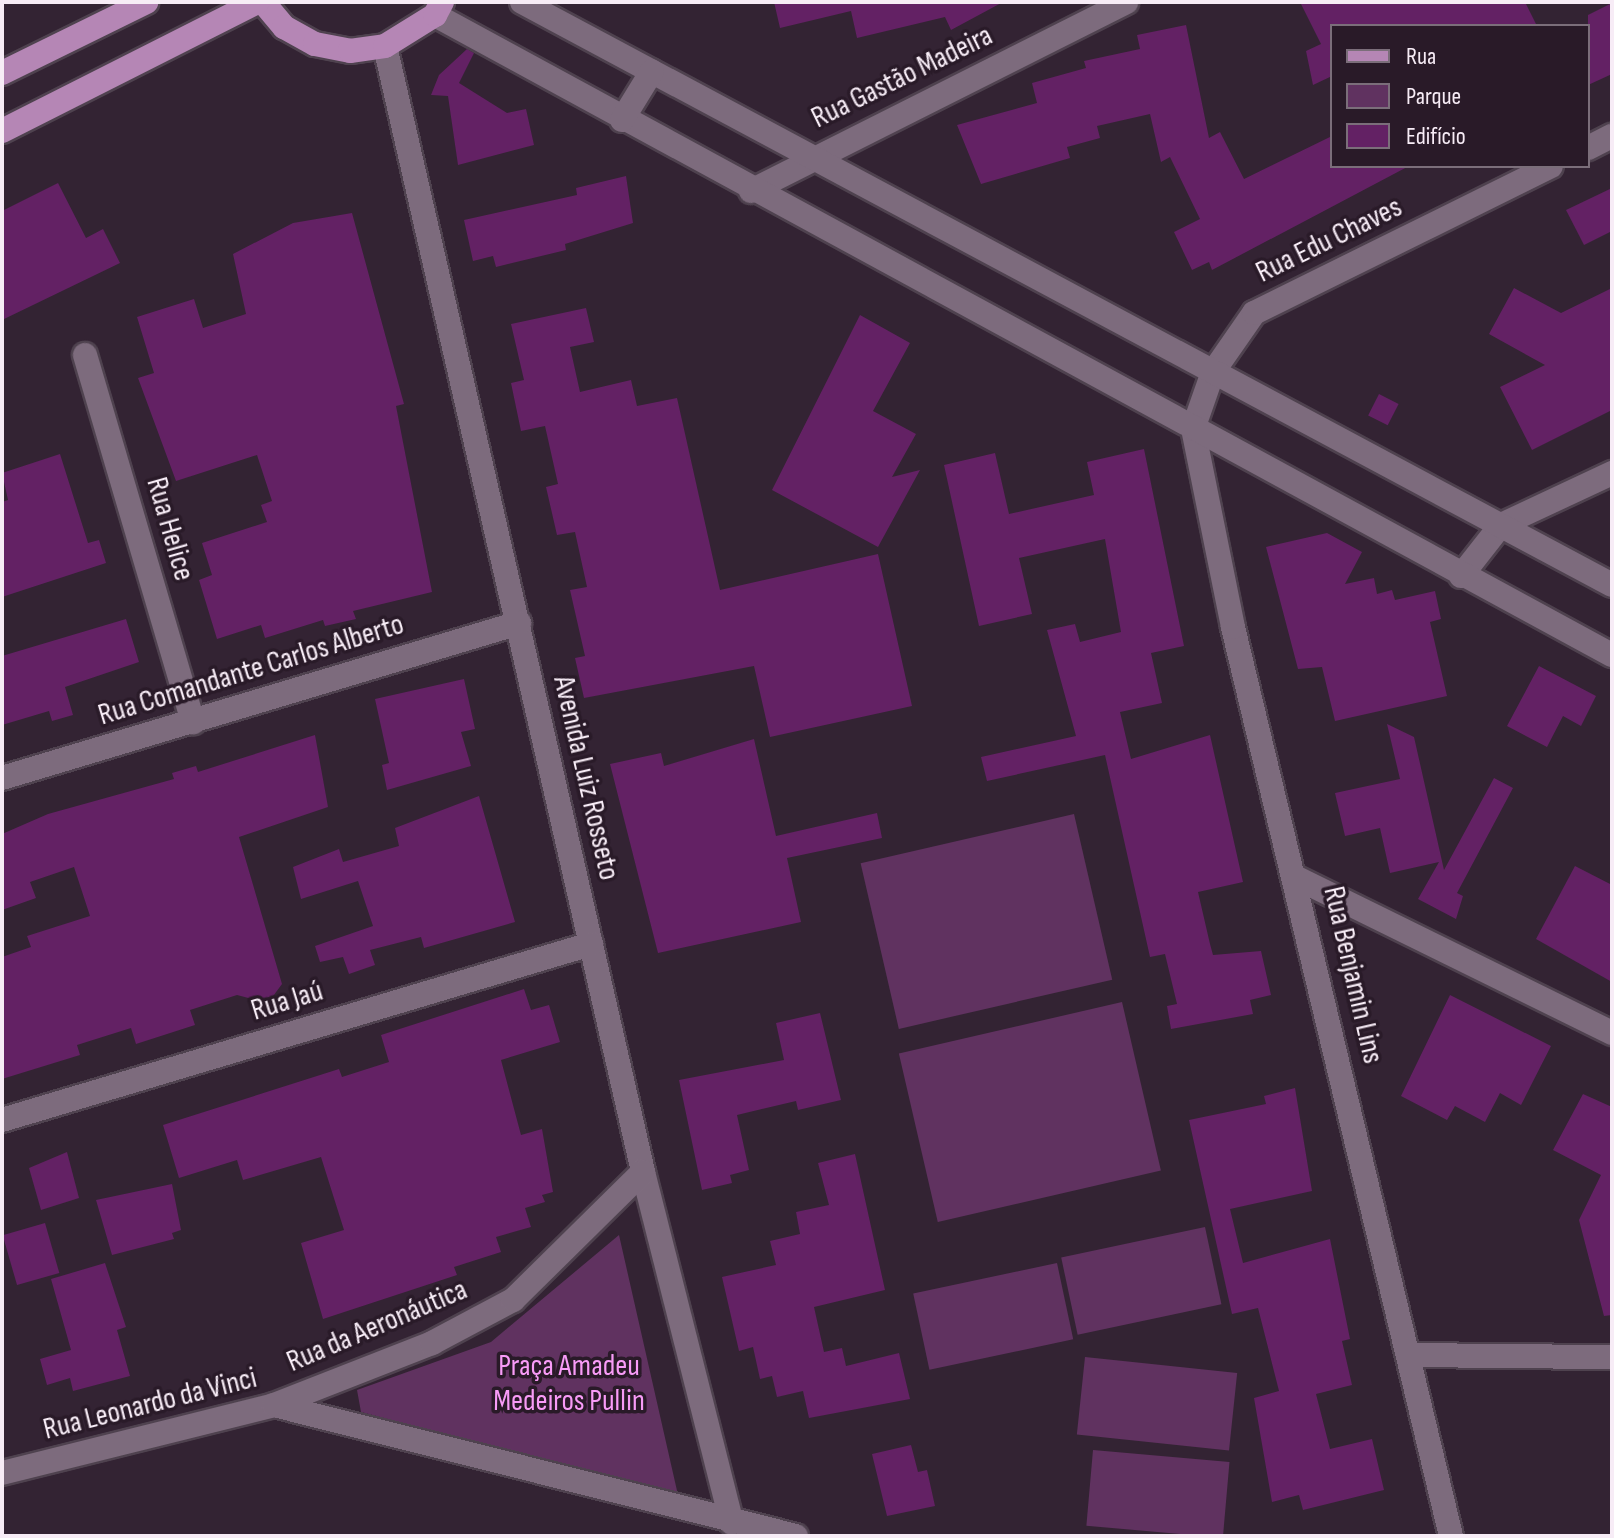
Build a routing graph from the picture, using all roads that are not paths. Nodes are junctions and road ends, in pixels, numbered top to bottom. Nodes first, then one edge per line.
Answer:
1 (146, 2) edge
2 (260, 2) edge
3 (522, 2) edge
4 (1126, 2) edge
5 (438, 8) edge
6 (385, 46) junction
7 (652, 71) junction
8 (2, 73) edge
9 (622, 120) junction
10 (2, 131) edge
11 (1612, 136) edge
12 (1590, 147) edge
13 (812, 158) junction
14 (1547, 168) edge
15 (751, 191) junction
16 (85, 355) dead end
17 (1213, 372) junction
18 (1193, 429) junction
19 (1612, 473) edge
20 (1501, 525) junction
21 (1461, 576) junction
22 (1612, 585) edge
23 (519, 623) junction
24 (1612, 655) edge
25 (193, 722) junction
26 (2, 778) edge
27 (1297, 878) junction
28 (591, 944) junction
29 (1612, 1033) edge
30 (2, 1120) edge
31 (643, 1172) junction
32 (1409, 1355) junction
33 (1612, 1357) edge
34 (274, 1405) junction
35 (2, 1473) edge
36 (732, 1523) junction
37 (796, 1536) edge
38 (1451, 1536) edge

1 - 8 main road
2 - 6 main road
2 - 10 main road
3 - 7 street
4 - 13 street, Rua Gastão Madeira
5 - 6 main road
5 - 9 street
6 - 23 street, Avenida Luiz Rosseto
7 - 9 street
7 - 13 street
9 - 15 street
11 - 12 street
13 - 15 street, Rua Gastão Madeira
13 - 17 street
14 - 17 street, Rua Edu Chaves
15 - 18 street
16 - 25 street, Rua Helice
17 - 18 street, Rua Edu Chaves
17 - 20 street
18 - 21 street
18 - 27 street, Rua Benjamin Lins
19 - 20 street
20 - 21 street
20 - 22 street
21 - 24 street
23 - 25 street, Rua Comandante Carlos Alberto
23 - 28 street, Avenida Luiz Rosseto
25 - 26 street, Rua Comandante Carlos Alberto
27 - 29 street
27 - 32 street, Rua Benjamin Lins
28 - 30 street, Rua Jaú
28 - 31 street, Avenida Luiz Rosseto
31 - 34 street, Rua da Aeronáutica
31 - 36 street, Avenida Luiz Rosseto
32 - 33 street
32 - 38 street, Rua Benjamin Lins
34 - 35 street, Rua Leonardo da Vinci
34 - 36 street, Rua Leonardo da Vinci
36 - 37 street

